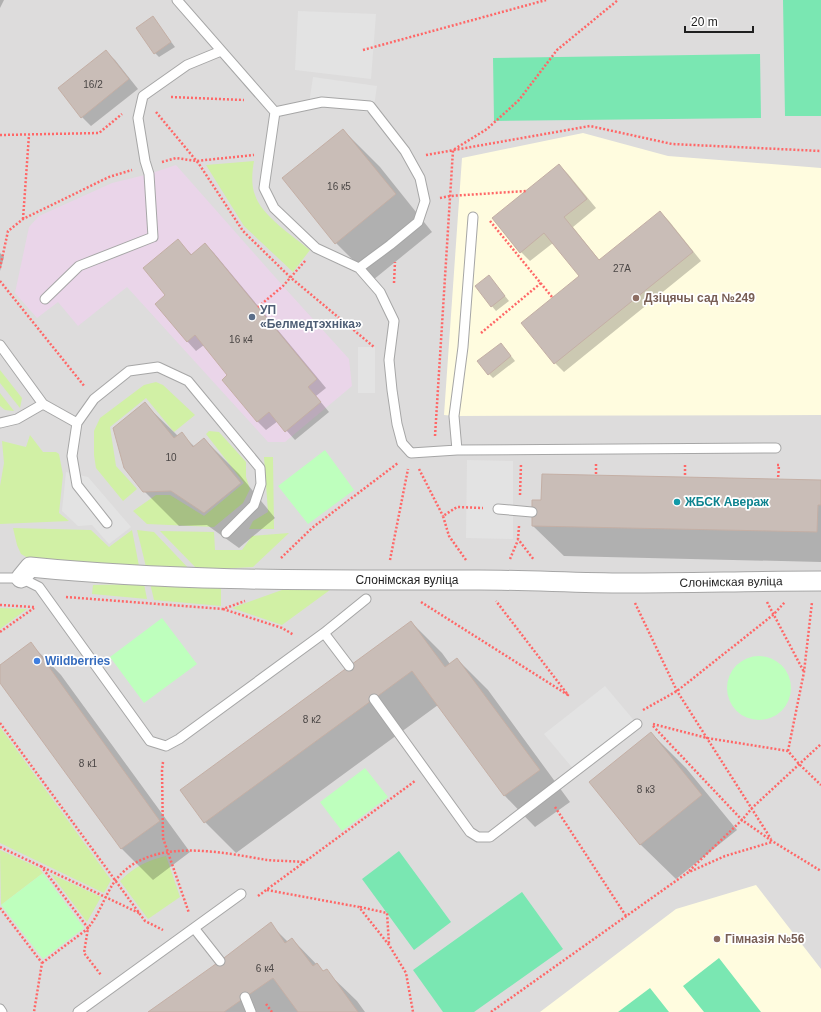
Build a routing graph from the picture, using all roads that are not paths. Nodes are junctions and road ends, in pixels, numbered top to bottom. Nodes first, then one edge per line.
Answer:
1 (177, 0) edge
2 (221, 51) junction
3 (275, 112) junction
4 (473, 217) dead end
5 (359, 268) junction
6 (46, 299) dead end
7 (0, 345) edge
8 (43, 404) junction
9 (0, 423) edge
10 (77, 423) junction
11 (776, 448) dead end
12 (457, 450) junction
13 (498, 509) road end
14 (532, 512) dead end
15 (107, 523) dead end
16 (226, 533) dead end
17 (0, 578) edge
18 (21, 578) junction
19 (813, 581) edge
20 (366, 599) dead end
21 (324, 633) junction
22 (349, 666) dead end
23 (374, 699) dead end
24 (637, 724) road end
25 (241, 894) dead end
26 (194, 928) junction
27 (220, 961) dead end
28 (245, 997) dead end
29 (0, 1009) edge
30 (2, 1012) edge
31 (78, 1012) edge
32 (251, 1012) edge

1 - 2 lane
2 - 3 lane
2 - 6 lane
3 - 5 lane
3 - 5 lane
4 - 12 lane
5 - 12 lane
7 - 8 lane
8 - 9 lane
8 - 10 lane
10 - 15 lane
10 - 16 lane
11 - 12 lane
13 - 14 lane
17 - 18 lane
18 - 19 street, Слонімская вуліца
18 - 21 lane
20 - 21 lane
21 - 22 lane
23 - 24 lane
25 - 26 lane
26 - 27 lane
26 - 31 lane
28 - 32 lane
29 - 30 lane

